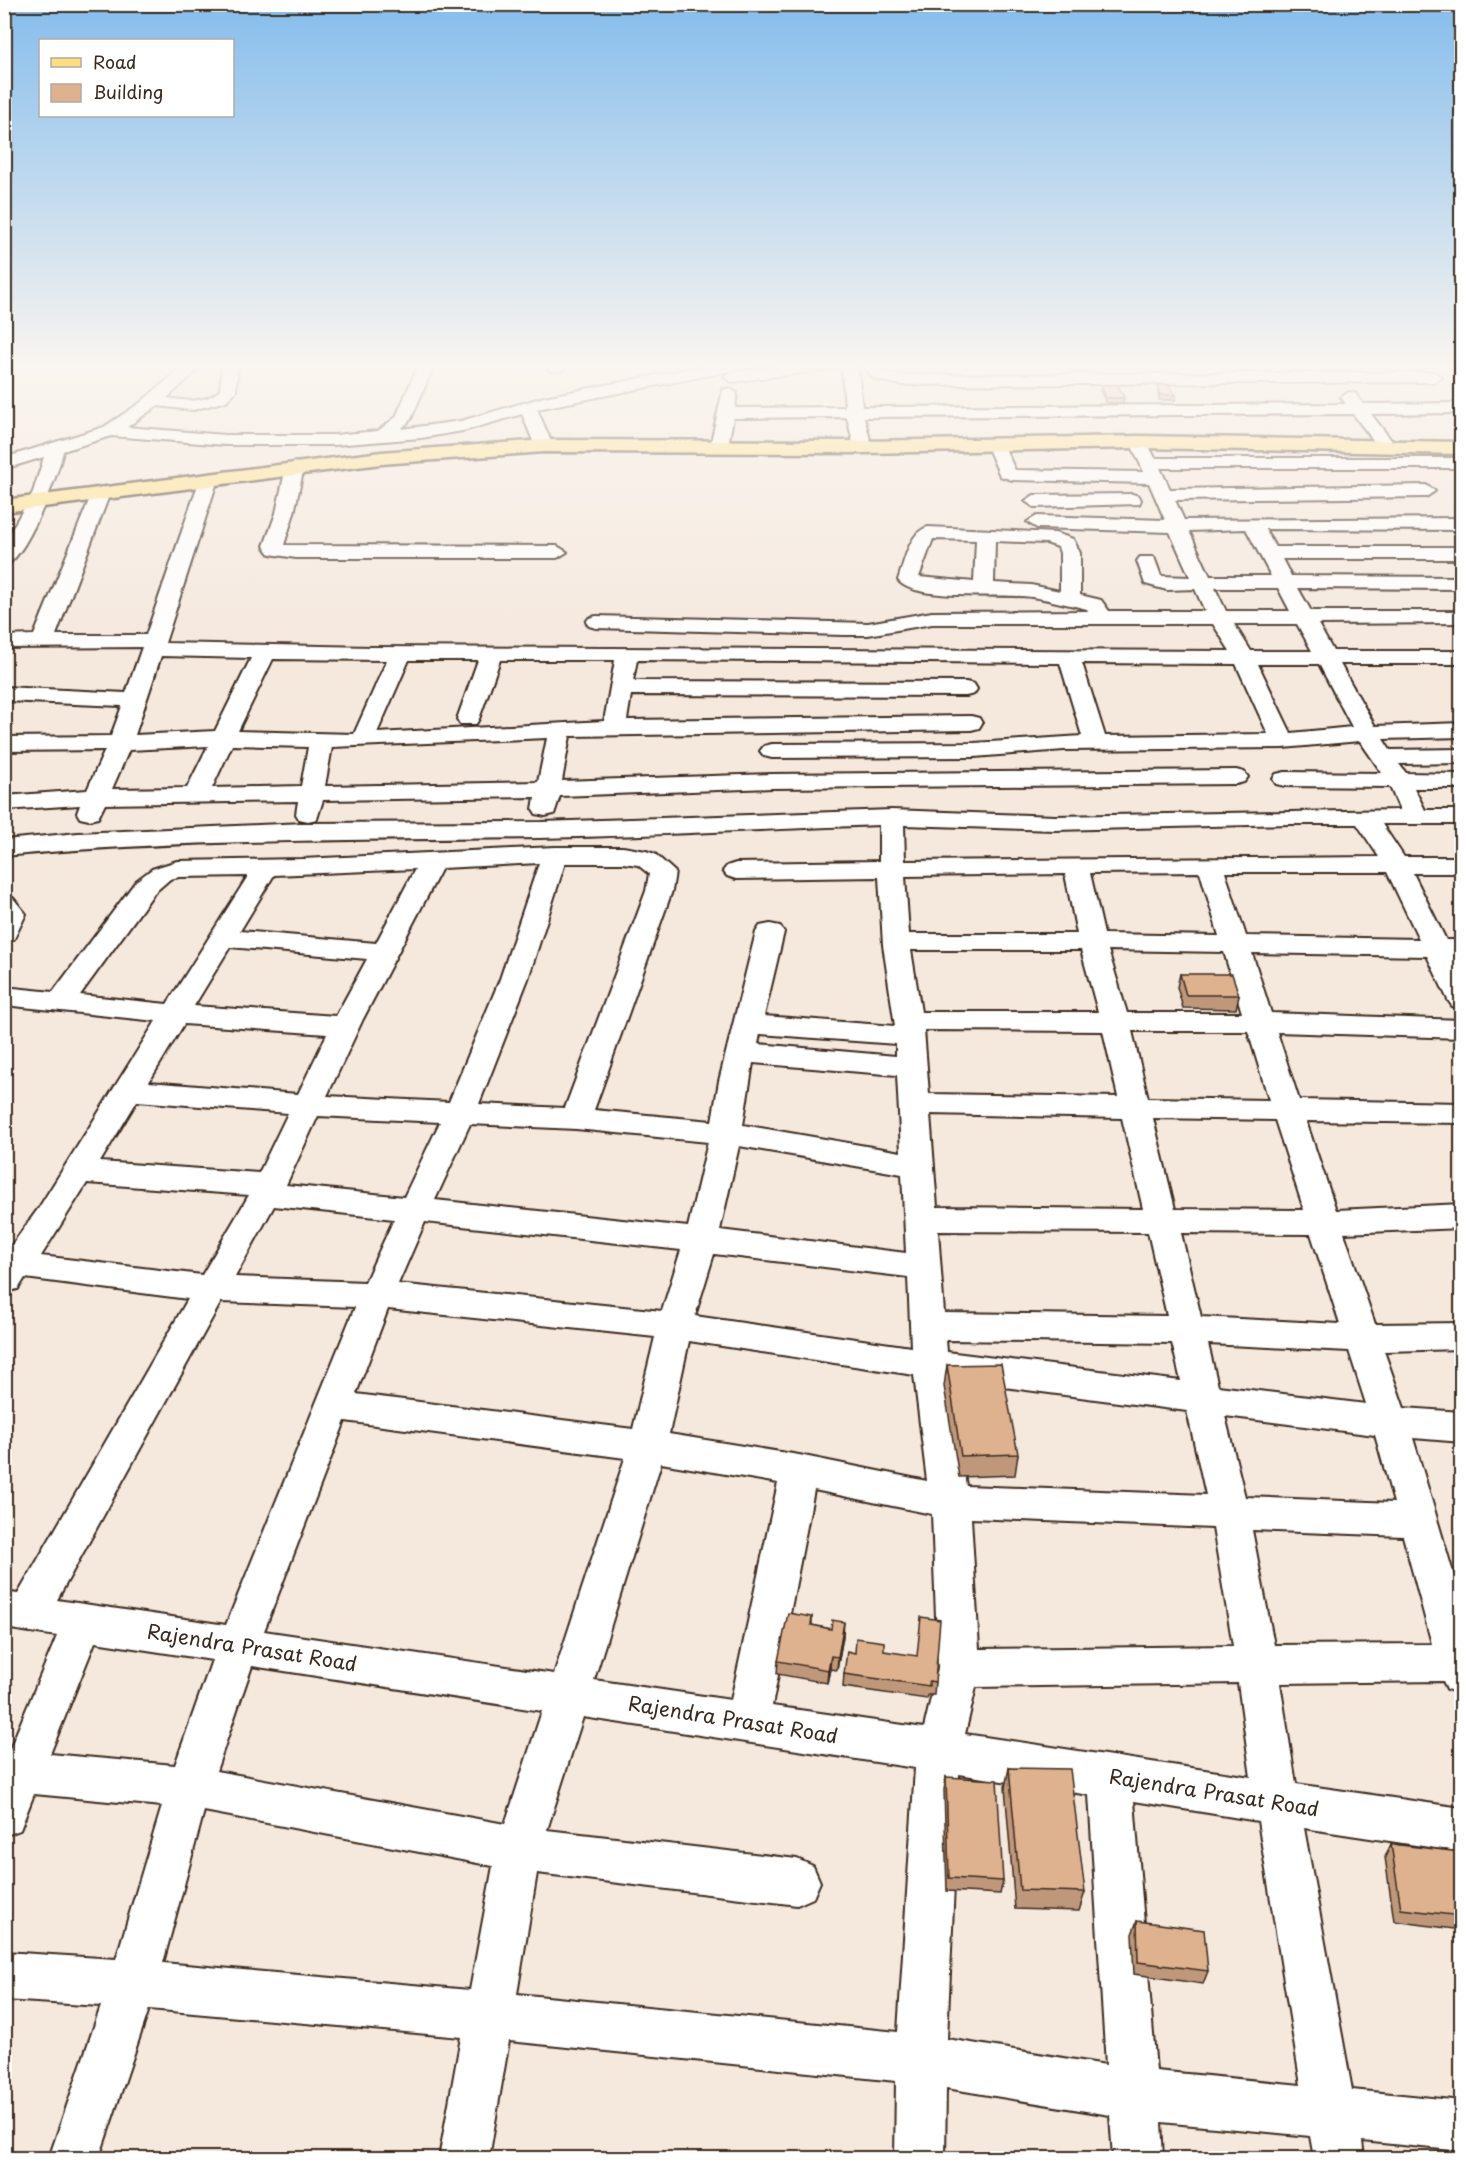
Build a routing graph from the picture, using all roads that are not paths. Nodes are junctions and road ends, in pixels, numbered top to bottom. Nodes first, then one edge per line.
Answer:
1 (52, 464) edge
2 (324, 464) edge
3 (1003, 464) edge
4 (1149, 464) edge
5 (1279, 464) junction
6 (1290, 464) edge
7 (295, 467) junction
8 (1461, 477) edge
9 (209, 478) junction
10 (1317, 478) dead end
11 (1156, 481) junction
12 (1129, 489) junction
13 (1426, 491) dead end
14 (102, 493) junction
15 (1298, 493) junction
16 (1028, 495) dead end
17 (40, 500) junction
18 (4, 506) edge
19 (1038, 522) dead end
20 (1252, 524) junction
21 (1325, 524) junction
22 (1461, 524) edge
23 (1387, 525) junction
24 (1177, 526) junction
25 (1139, 527) junction
26 (986, 534) junction
27 (557, 552) dead end
28 (1269, 553) junction
29 (1406, 553) junction
30 (1461, 553) edge
31 (4, 560) edge
32 (1147, 561) dead end
33 (1204, 582) junction
34 (1283, 582) junction
35 (1429, 583) junction
36 (1461, 583) edge
37 (984, 590) junction
38 (1070, 597) junction
39 (1218, 616) junction
40 (1303, 616) junction
41 (1102, 618) junction
42 (1459, 621) edge
43 (596, 622) dead end
44 (4, 642) edge
45 (42, 643) junction
46 (154, 645) junction
47 (265, 652) junction
48 (492, 653) junction
49 (401, 654) junction
50 (774, 654) junction
51 (627, 656) junction
52 (964, 656) junction
53 (1069, 656) junction
54 (1461, 657) edge
55 (1327, 659) junction
56 (1244, 660) junction
57 (769, 687) junction
58 (621, 688) junction
59 (966, 689) junction
60 (4, 694) edge
61 (136, 700) junction
62 (468, 718) dead end
63 (971, 723) junction
64 (771, 724) junction
65 (614, 727) junction
66 (560, 730) junction
67 (1461, 730) edge
68 (1367, 733) junction
69 (222, 738) junction
70 (321, 741) junction
71 (362, 741) junction
72 (1283, 741) junction
73 (1095, 742) junction
74 (120, 743) junction
75 (4, 744) edge
76 (1030, 745) junction
77 (974, 750) junction
78 (772, 751) junction
79 (1461, 756) edge
80 (1384, 757) junction
81 (1037, 777) junction
82 (1236, 777) dead end
83 (1285, 779) dead end
84 (772, 781) junction
85 (1399, 781) junction
86 (1461, 781) edge
87 (548, 789) junction
88 (311, 795) junction
89 (196, 796) junction
90 (95, 797) junction
91 (4, 803) edge
92 (892, 817) junction
93 (1365, 817) junction
94 (1416, 817) junction
95 (1461, 817) edge
96 (1056, 823) junction
97 (305, 831) junction
98 (78, 841) junction
99 (549, 842) junction
100 (773, 846) junction
101 (4, 848) edge
102 (432, 862) junction
103 (1210, 864) junction
104 (1395, 864) junction
105 (1461, 865) edge
106 (266, 867) junction
107 (891, 867) junction
108 (1076, 867) junction
109 (736, 871) dead end
110 (4, 904) edge
111 (770, 932) dead end
112 (4, 933) edge
113 (222, 938) junction
114 (898, 942) junction
115 (1092, 942) junction
116 (1234, 944) junction
117 (1449, 947) edge
118 (384, 952) junction
119 (4, 996) edge
120 (1461, 1000) edge
121 (60, 1002) junction
122 (174, 1014) junction
123 (1115, 1020) junction
124 (1260, 1022) junction
125 (345, 1026) junction
126 (909, 1029) junction
127 (1461, 1029) edge
128 (745, 1038) junction
129 (913, 1085) junction
130 (127, 1090) junction
131 (308, 1105) junction
132 (1135, 1109) junction
133 (460, 1112) junction
134 (1289, 1112) junction
135 (1461, 1113) edge
136 (576, 1119) junction
137 (726, 1133) junction
138 (918, 1166) junction
139 (78, 1171) junction
140 (267, 1189) junction
141 (415, 1208) junction
142 (1461, 1216) edge
143 (920, 1219) junction
144 (1160, 1222) junction
145 (1324, 1222) junction
146 (701, 1240) junction
147 (924, 1267) junction
148 (10, 1274) edge
149 (212, 1289) junction
150 (377, 1295) junction
151 (675, 1326) junction
152 (1185, 1330) junction
153 (1461, 1336) edge
154 (1361, 1338) junction
155 (929, 1345) junction
156 (1201, 1397) junction
157 (332, 1405) junction
158 (1390, 1422) junction
159 (1461, 1427) edge
160 (648, 1446) junction
161 (800, 1471) junction
162 (947, 1500) junction
163 (1229, 1511) junction
164 (1416, 1520) junction
165 (16, 1612) edge
166 (83, 1622) junction
167 (238, 1646) junction
168 (1257, 1665) junction
169 (959, 1668) junction
170 (1459, 1669) edge
171 (567, 1695) junction
172 (747, 1723) junction
173 (938, 1751) junction
174 (13, 1772) edge
175 (1110, 1777) junction
176 (189, 1786) junction
177 (1277, 1802) junction
178 (4, 1815) edge
179 (1461, 1830) edge
180 (519, 1849) junction
181 (798, 1882) dead end
182 (4, 1976) edge
183 (133, 1984) junction
184 (489, 2015) junction
185 (921, 2059) junction
186 (1134, 2094) junction
187 (1461, 2126) edge
188 (1335, 2137) edge
189 (75, 2158) edge
190 (464, 2158) edge
191 (920, 2158) edge
192 (1138, 2158) edge

1 - 17 street
2 - 7 main road
3 - 12 street
4 - 11 street
5 - 6 street
5 - 11 street
5 - 15 street
7 - 9 main road
7 - 27 street
8 - 10 street
9 - 14 main road
9 - 46 street
11 - 12 street
11 - 15 street
11 - 24 street
12 - 16 street
12 - 25 street
13 - 15 street
14 - 17 main road
14 - 45 street
15 - 21 street
17 - 18 main road
17 - 31 street
19 - 25 street
20 - 21 street
20 - 24 street
20 - 28 street
21 - 23 street
22 - 23 street
23 - 29 street
24 - 25 street
24 - 33 street
26 - 37 street
26 - 37 street
26 - 38 street
28 - 29 street
28 - 34 street
29 - 30 street
29 - 35 street
32 - 33 street
33 - 34 street
33 - 39 street
34 - 35 street
34 - 40 street
35 - 36 street
35 - 42 street
37 - 38 street
38 - 41 street
39 - 40 street
39 - 41 street
39 - 56 street
40 - 42 street
40 - 55 street
41 - 43 street
44 - 45 street
45 - 46 street
46 - 47 street
46 - 61 street
47 - 49 street
47 - 69 street
48 - 49 street
48 - 51 street
48 - 62 street
49 - 71 street
50 - 51 street
50 - 52 street
50 - 57 street
51 - 58 street
52 - 53 street
52 - 59 street
53 - 56 street
53 - 73 street
54 - 55 street
55 - 56 street
55 - 68 street
56 - 72 street
57 - 58 street
57 - 59 street
57 - 64 street
58 - 65 street
59 - 63 street
60 - 61 street
61 - 74 street
63 - 64 street
63 - 77 street
64 - 65 street
64 - 78 street
65 - 66 street
66 - 71 street
66 - 87 street
67 - 68 street
68 - 72 street
68 - 80 street
69 - 70 street
69 - 74 street
69 - 89 street
70 - 71 street
70 - 88 street
72 - 73 street
73 - 76 street
74 - 75 street
74 - 90 street
76 - 77 street
76 - 81 street
77 - 78 street
78 - 84 street
79 - 80 street
80 - 85 street
81 - 82 street
81 - 84 street
81 - 96 street
83 - 85 street
84 - 87 street
84 - 100 street
85 - 86 street
85 - 94 street
87 - 88 street
87 - 99 street
88 - 89 street
88 - 97 street
89 - 90 street
90 - 91 street
90 - 98 street
92 - 96 street
92 - 100 street
92 - 107 street
93 - 94 street
93 - 96 street
93 - 104 street
94 - 95 street
97 - 98 street
97 - 99 street
98 - 101 street
99 - 100 street
99 - 102 street
99 - 133 street
99 - 136 street
100 - 107 street
100 - 109 street
102 - 106 street
102 - 118 street
103 - 104 street
103 - 108 street
103 - 116 street
104 - 105 street
104 - 117 street
106 - 113 street
106 - 121 street
107 - 108 street
107 - 114 street
108 - 115 street
110 - 112 street
111 - 128 street
113 - 118 street
113 - 122 street
114 - 115 street
114 - 126 street
115 - 116 street
115 - 123 street
116 - 117 street
116 - 124 street
117 - 120 street
118 - 125 street
119 - 121 street
121 - 122 street
122 - 125 street
122 - 130 street
123 - 124 street
123 - 126 street
123 - 132 street
124 - 127 street
124 - 134 street
125 - 131 street
126 - 128 street
126 - 129 street
128 - 129 street
128 - 137 street
129 - 132 street
129 - 138 street
130 - 131 street
130 - 139 street
131 - 133 street
131 - 140 street
132 - 134 street
132 - 144 street
133 - 136 street
133 - 141 street
134 - 135 street
134 - 145 street
136 - 137 street
137 - 138 street
137 - 146 street
138 - 143 street
139 - 140 street
139 - 148 street
140 - 141 street
140 - 149 street
141 - 146 street
141 - 150 street
142 - 145 street
143 - 144 street
143 - 147 street
144 - 145 street
144 - 152 street
145 - 154 street
146 - 147 street
146 - 151 street
147 - 155 street
148 - 149 street
149 - 150 street
149 - 165 street
150 - 151 street
150 - 157 street
151 - 155 street
151 - 160 street
152 - 154 street
152 - 155 street
152 - 156 street
153 - 154 street
154 - 158 street
155 - 156 street
155 - 162 street
156 - 158 street
156 - 163 street
157 - 160 street
157 - 167 street
158 - 159 street
158 - 164 street
160 - 161 street
160 - 171 street
161 - 162 street
161 - 172 street
162 - 163 street
162 - 169 street
163 - 164 street
163 - 168 street
164 - 170 street
165 - 166 street, Rajendra Prasat Road
166 - 167 street, Rajendra Prasat Road
166 - 174 street
167 - 171 street, Rajendra Prasat Road
167 - 176 street
168 - 169 street
168 - 170 street
168 - 177 street
169 - 173 street
171 - 172 street, Rajendra Prasat Road
171 - 180 street
172 - 173 street, Rajendra Prasat Road
173 - 175 street, Rajendra Prasat Road
173 - 185 street
174 - 176 street
174 - 178 street
175 - 177 street, Rajendra Prasat Road
175 - 186 street
176 - 180 street
176 - 183 street
177 - 179 street, Rajendra Prasat Road
177 - 188 street
180 - 181 street
180 - 184 street
182 - 183 street
183 - 184 street
183 - 189 street
184 - 185 street
184 - 190 street
185 - 186 street
185 - 191 street
186 - 188 street
186 - 192 street
187 - 188 street

